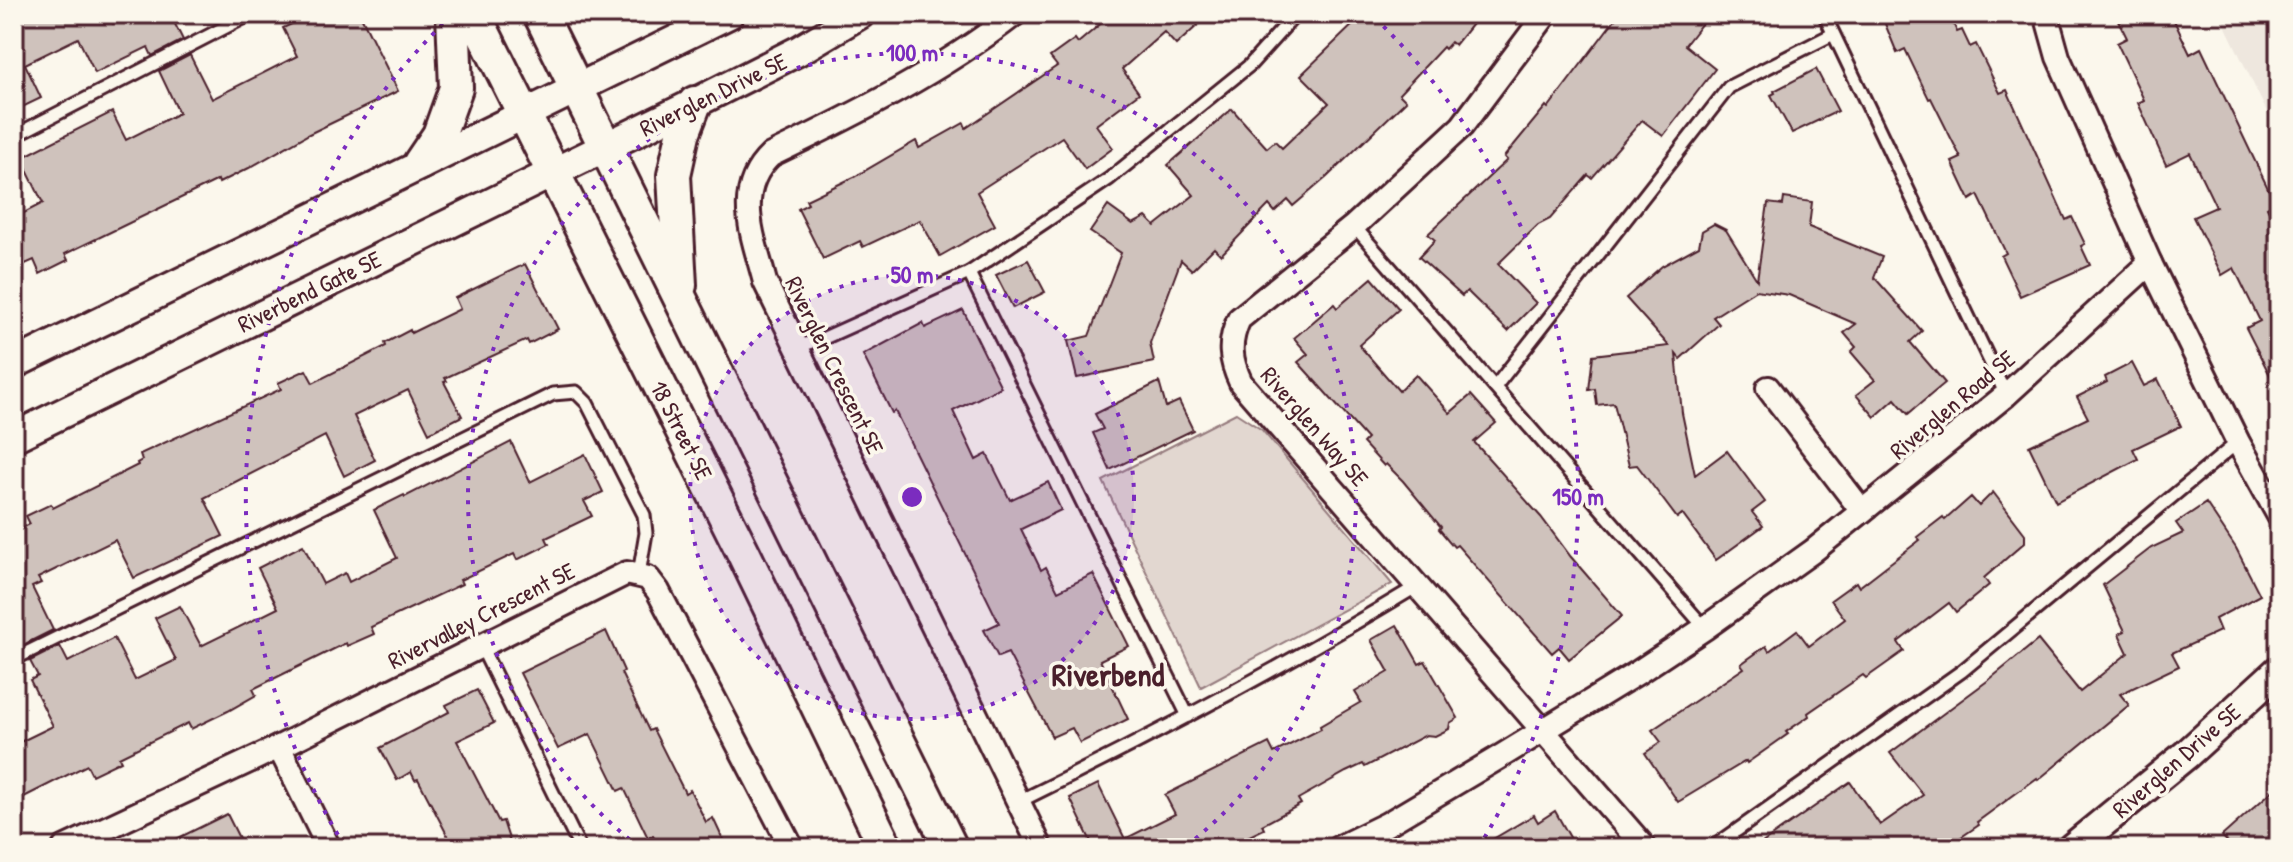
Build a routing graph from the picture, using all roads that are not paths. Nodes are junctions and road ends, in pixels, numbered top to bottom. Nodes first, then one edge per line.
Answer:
1 (251, 14) edge
2 (453, 14) edge
3 (474, 14) edge
4 (540, 14) edge
5 (729, 14) edge
6 (860, 14) edge
7 (1015, 14) edge
8 (1296, 14) edge
9 (1546, 14) edge
10 (1824, 14) edge
11 (2046, 14) edge
12 (1833, 34) junction
13 (577, 88) junction
14 (695, 103) junction
15 (525, 112) junction
16 (14, 136) edge
17 (605, 147) junction
18 (420, 163) junction
19 (554, 171) junction
20 (1354, 226) junction
21 (2150, 263) junction
22 (969, 273) junction
23 (681, 300) junction
24 (797, 347) junction
25 (14, 364) edge
26 (1495, 387) junction
27 (1768, 388) dead end
28 (2006, 395) junction
29 (14, 437) edge
30 (2238, 442) junction
31 (1862, 511) junction
32 (2279, 516) edge
33 (639, 574) junction
34 (1419, 585) junction
35 (1705, 628) junction
36 (480, 644) junction
37 (14, 659) edge
38 (2279, 670) edge
39 (1188, 716) junction
40 (1542, 732) junction
41 (279, 747) junction
42 (1018, 802) junction
43 (64, 848) edge
44 (329, 848) edge
45 (580, 848) edge
46 (792, 848) edge
47 (886, 848) edge
48 (951, 848) edge
49 (1041, 848) edge
50 (1338, 848) edge
51 (1645, 848) edge
52 (1712, 848) edge
53 (2072, 848) edge

1 - 16 lane
2 - 18 main road
3 - 15 main road, 18 Street SE
4 - 13 main road
5 - 13 street
6 - 14 street, Riverglen Drive SE
7 - 24 street, Riverglen Crescent SE
8 - 22 lane
9 - 20 street, Riverglen Way SE
10 - 12 lane
11 - 21 street
12 - 26 lane
12 - 28 lane
13 - 15 street
13 - 17 main road
14 - 17 street, Riverglen Drive SE
14 - 23 main road
15 - 18 street
15 - 19 main road, 18 Street SE
17 - 19 street, Riverbend Gate SE
17 - 23 main road
18 - 25 street
19 - 29 street, Riverbend Gate SE
19 - 47 main road, 18 Street SE
20 - 26 lane
20 - 34 street, Riverglen Way SE
21 - 28 street, Riverglen Road SE
21 - 30 street
22 - 24 lane
22 - 39 lane
23 - 48 main road
24 - 42 street, Riverglen Crescent SE
26 - 35 lane
27 - 31 street
28 - 31 street, Riverglen Road SE
30 - 32 street
30 - 52 lane
31 - 35 street, Riverglen Road SE
33 - 36 street, Rivervalley Crescent SE
33 - 37 lane
33 - 46 street
34 - 39 lane
34 - 40 street, Riverglen Way SE
35 - 40 street, Riverglen Road SE
36 - 41 street, Rivervalley Crescent SE
36 - 45 lane
38 - 53 street, Riverglen Drive SE
39 - 42 lane
40 - 50 street
40 - 51 street, Riverglen Way SE
41 - 43 street, Rivervalley Crescent SE
41 - 44 street
42 - 49 street, Riverglen Crescent SE

